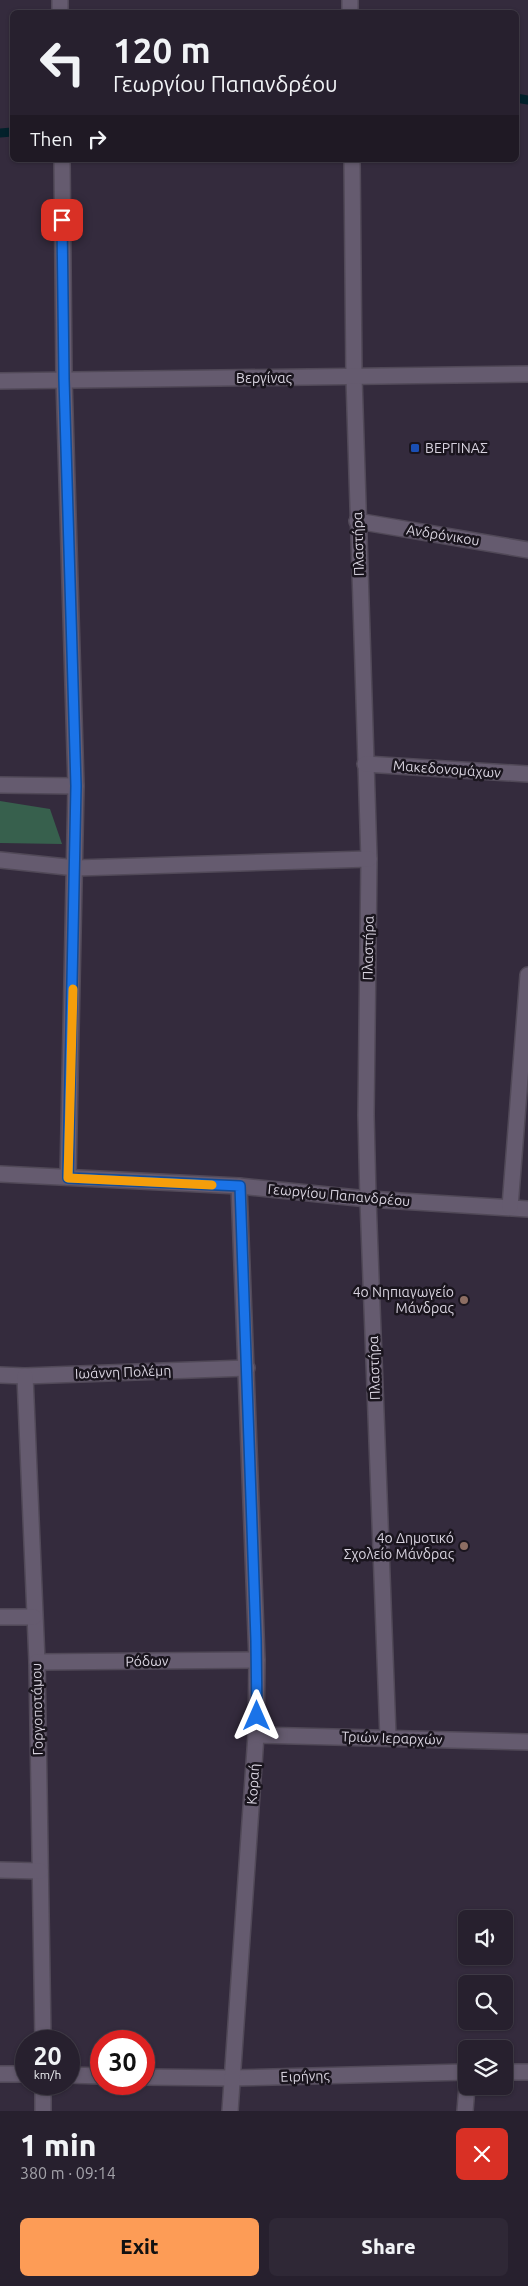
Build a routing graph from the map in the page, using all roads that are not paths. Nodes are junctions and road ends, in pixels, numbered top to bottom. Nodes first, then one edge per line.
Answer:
1 (62, 162) edge
2 (352, 162) edge
3 (528, 374) edge
4 (354, 377) junction
5 (64, 379) junction
6 (0, 381) edge
7 (357, 521) junction
8 (528, 550) edge
9 (365, 764) junction
10 (528, 774) edge
11 (0, 785) edge
12 (76, 786) junction
13 (369, 859) junction
14 (0, 860) edge
15 (76, 868) junction
16 (528, 975) edge
17 (0, 1174) edge
18 (68, 1178) junction
19 (240, 1186) junction
20 (368, 1199) junction
21 (510, 1208) junction
22 (528, 1209) edge
23 (247, 1368) junction
24 (0, 1375) edge
25 (25, 1376) junction
26 (0, 1617) edge
27 (34, 1617) junction
28 (257, 1660) junction
29 (37, 1662) junction
30 (256, 1735) junction
31 (388, 1737) junction
32 (528, 1742) edge
33 (0, 1870) edge
34 (40, 1871) junction
35 (43, 2030) edge
36 (458, 2072) edge
37 (513, 2072) edge
38 (528, 2072) edge
39 (0, 2074) edge
40 (15, 2074) edge
41 (155, 2077) edge
42 (232, 2078) junction
43 (43, 2095) edge
44 (467, 2095) edge
45 (42, 2111) edge
46 (230, 2111) edge
47 (465, 2111) edge

1 - 5 street
2 - 4 street, Πλαστήρα
3 - 4 street, Βεργίνας
4 - 5 street, Βεργίνας
4 - 7 street, Πλαστήρα
5 - 6 street, Βεργίνας
5 - 12 street
7 - 8 street, Ανδρόνικου
7 - 9 street, Πλαστήρα
9 - 10 street, Μακεδονομάχων
9 - 13 street, Πλαστήρα
11 - 12 street
12 - 15 street
13 - 15 street
13 - 20 street, Πλαστήρα
14 - 15 street
15 - 18 street
16 - 21 street
17 - 18 street, Γεωργίου Παπανδρέου
18 - 19 street, Γεωργίου Παπανδρέου
19 - 20 street, Γεωργίου Παπανδρέου
19 - 23 street, Κοραή
20 - 21 street, Γεωργίου Παπανδρέου
20 - 31 street, Πλαστήρα
21 - 22 street, Γεωργίου Παπανδρέου
23 - 25 street, Ιωάννη Πολέμη
23 - 28 street, Κοραή
24 - 25 street, Ιωάννη Πολέμη
25 - 27 street, Γοργοποτάμου
26 - 27 street
27 - 29 street, Γοργοποτάμου
28 - 29 street, Ρόδων
28 - 30 street, Κοραή
29 - 34 street, Γοργοποτάμου
30 - 31 street, Τριών Ιεραρχών
30 - 42 street, Κοραή
31 - 32 street, Τριών Ιεραρχών
33 - 34 street
34 - 35 street, Γοργοποτάμου
36 - 42 street, Ειρήνης
37 - 38 street
39 - 40 street
41 - 42 street, Ειρήνης
42 - 46 street, Κοραή
43 - 45 street
44 - 47 street

